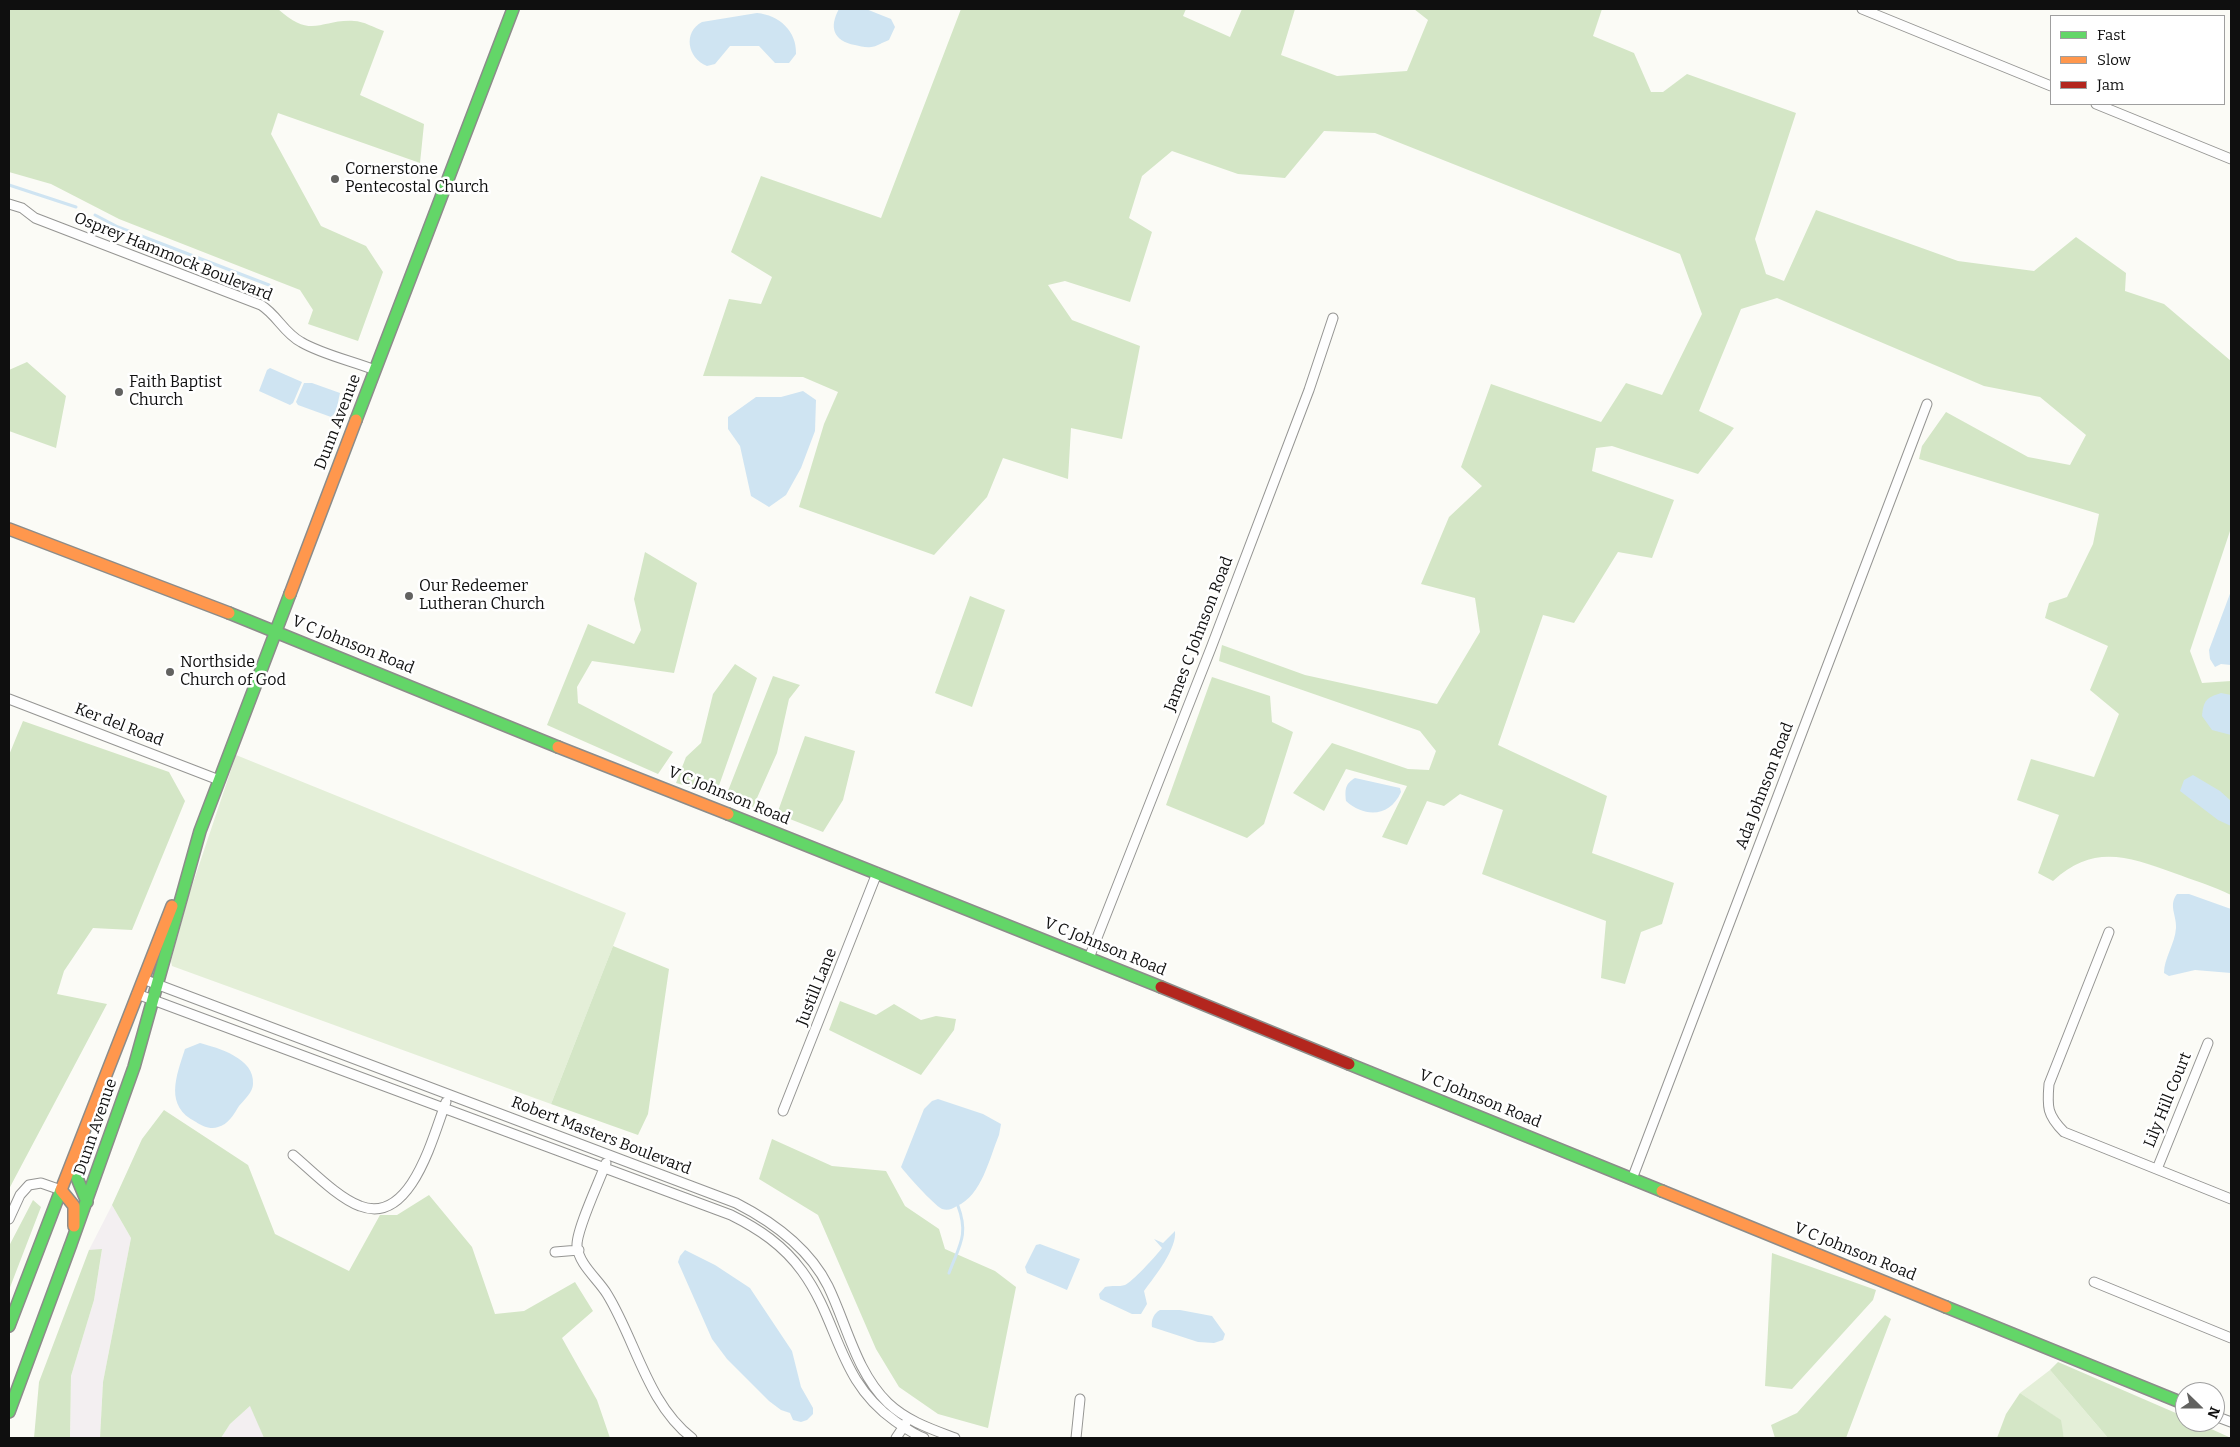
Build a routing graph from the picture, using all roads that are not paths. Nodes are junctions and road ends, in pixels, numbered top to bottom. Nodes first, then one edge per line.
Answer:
1 (513, 9) edge
2 (1862, 9) edge
3 (2050, 86) edge
4 (2098, 105) edge
5 (2231, 159) edge
6 (9, 204) edge
7 (1333, 318) dead end
8 (375, 370) junction
9 (1927, 404) dead end
10 (9, 529) edge
11 (276, 631) junction
12 (9, 699) edge
13 (220, 780) junction
14 (195, 846) junction
15 (877, 873) junction
16 (2109, 932) dead end
17 (1089, 958) junction
18 (143, 979) junction
19 (157, 984) junction
20 (137, 994) junction
21 (153, 1000) junction
22 (2208, 1043) dead end
23 (449, 1094) junction
24 (444, 1107) junction
25 (783, 1111) dead end
26 (293, 1155) dead end
27 (609, 1155) junction
28 (74, 1157) junction
29 (605, 1168) junction
30 (2157, 1169) junction
31 (1632, 1178) junction
32 (61, 1190) junction
33 (2231, 1199) edge
34 (87, 1202) junction
35 (9, 1219) edge
36 (71, 1244) junction
37 (579, 1250) junction
38 (555, 1252) dead end
39 (2094, 1282) dead end
40 (9, 1326) edge
41 (2231, 1338) edge
42 (1080, 1399) dead end
43 (2175, 1400) edge
44 (9, 1412) edge
45 (908, 1418) junction
46 (903, 1427) junction
47 (692, 1438) edge
48 (896, 1438) edge
49 (924, 1438) edge
50 (955, 1438) edge
51 (1076, 1438) edge

1 - 8 street, Dunn Avenue
2 - 3 street
4 - 5 street
6 - 8 street, Osprey Hammock Boulevard
7 - 17 street, James C Johnson Road
8 - 11 street, Dunn Avenue
9 - 31 street, Ada Johnson Road
10 - 11 street, V C Johnson Road
11 - 13 street, Dunn Avenue
11 - 15 street, V C Johnson Road
12 - 13 street, Ker del Road
13 - 14 street, Dunn Avenue
14 - 18 street, Dunn Avenue
14 - 19 street, Dunn Avenue
15 - 17 street, V C Johnson Road
15 - 25 street, Justill Lane
16 - 30 street
17 - 31 street, V C Johnson Road
18 - 19 street, Robert Masters Boulevard
18 - 20 street, Dunn Avenue
19 - 21 street, Dunn Avenue
19 - 23 street, Robert Masters Boulevard
20 - 21 street, Robert Masters Boulevard
20 - 28 street, Dunn Avenue
21 - 24 street, Robert Masters Boulevard
21 - 34 street, Dunn Avenue
22 - 30 street, Lily Hill Court
23 - 24 street
23 - 27 street, Robert Masters Boulevard
24 - 26 street
24 - 29 street, Robert Masters Boulevard
27 - 29 street
27 - 45 street, Robert Masters Boulevard
28 - 32 street, Dunn Avenue
28 - 34 street
29 - 37 street
29 - 46 street, Robert Masters Boulevard
30 - 33 street
31 - 43 street, V C Johnson Road
32 - 35 street
32 - 36 street
32 - 40 street, Dunn Avenue
34 - 36 street, Dunn Avenue
36 - 44 street, Dunn Avenue
37 - 38 street
37 - 47 street
39 - 41 street
42 - 51 street
45 - 46 street
45 - 50 street, Robert Masters Boulevard
46 - 48 street
46 - 49 street, Robert Masters Boulevard

